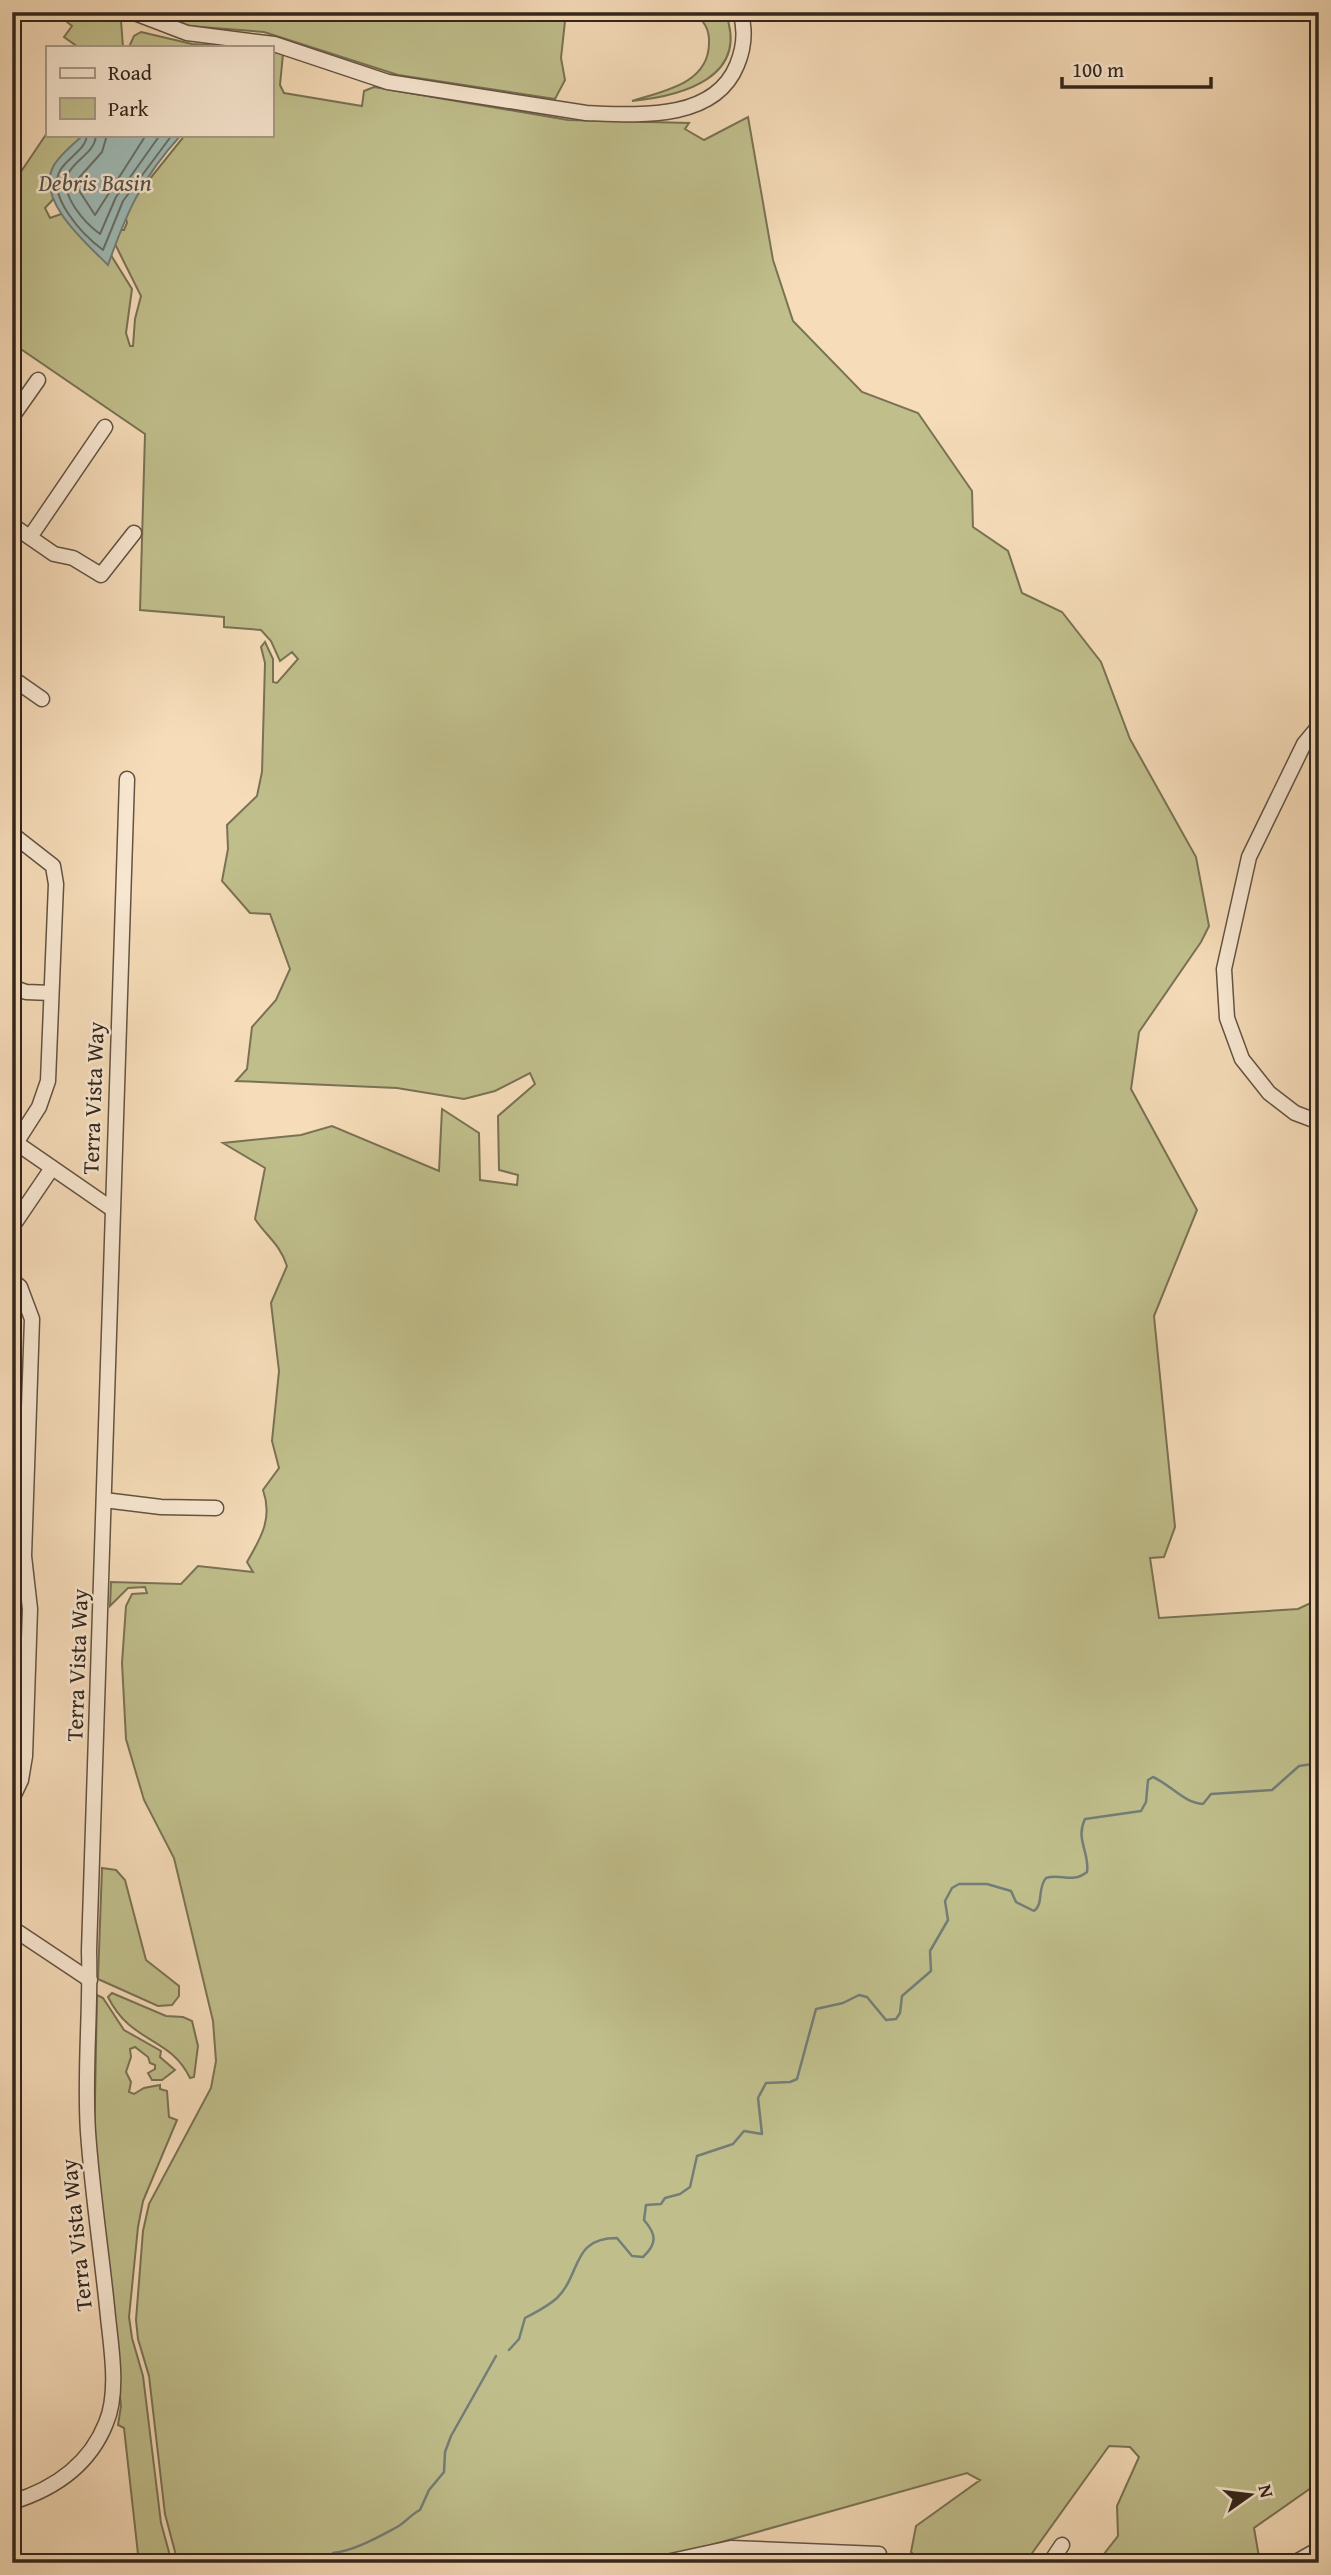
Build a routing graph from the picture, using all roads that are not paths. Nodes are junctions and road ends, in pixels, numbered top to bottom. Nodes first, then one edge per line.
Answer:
1 (132, 12) edge
2 (740, 12) edge
3 (38, 380) dead end
4 (12, 417) edge
5 (105, 427) dead end
6 (12, 525) edge
7 (134, 533) dead end
8 (30, 537) junction
9 (12, 678) edge
10 (42, 699) dead end
11 (1319, 726) edge
12 (127, 779) dead end
13 (12, 834) edge
14 (12, 987) edge
15 (51, 993) junction
16 (1319, 1122) edge
17 (14, 1142) edge
18 (52, 1168) junction
19 (112, 1209) junction
20 (12, 1227) edge
21 (12, 1280) edge
22 (104, 1500) junction
23 (216, 1508) dead end
24 (12, 1799) edge
25 (12, 1927) edge
26 (90, 1980) junction
27 (12, 2502) edge
28 (1062, 2545) dead end
29 (731, 2547) junction
30 (1319, 2549) edge
31 (877, 2558) edge
32 (1296, 2562) edge
33 (662, 2563) edge
34 (726, 2563) edge
35 (1050, 2563) edge

1 - 2 street
3 - 4 street
5 - 8 street
6 - 8 street
7 - 8 street
9 - 10 street
11 - 16 street
12 - 19 street, Terra Vista Way
13 - 15 street
14 - 15 street
15 - 17 street
17 - 18 street
18 - 19 street
18 - 20 street
19 - 22 street, Terra Vista Way
21 - 24 street
22 - 23 street
22 - 26 street, Terra Vista Way
25 - 26 street
26 - 27 street, Terra Vista Way
28 - 35 street
29 - 31 street
29 - 33 street
29 - 34 street
30 - 32 street

